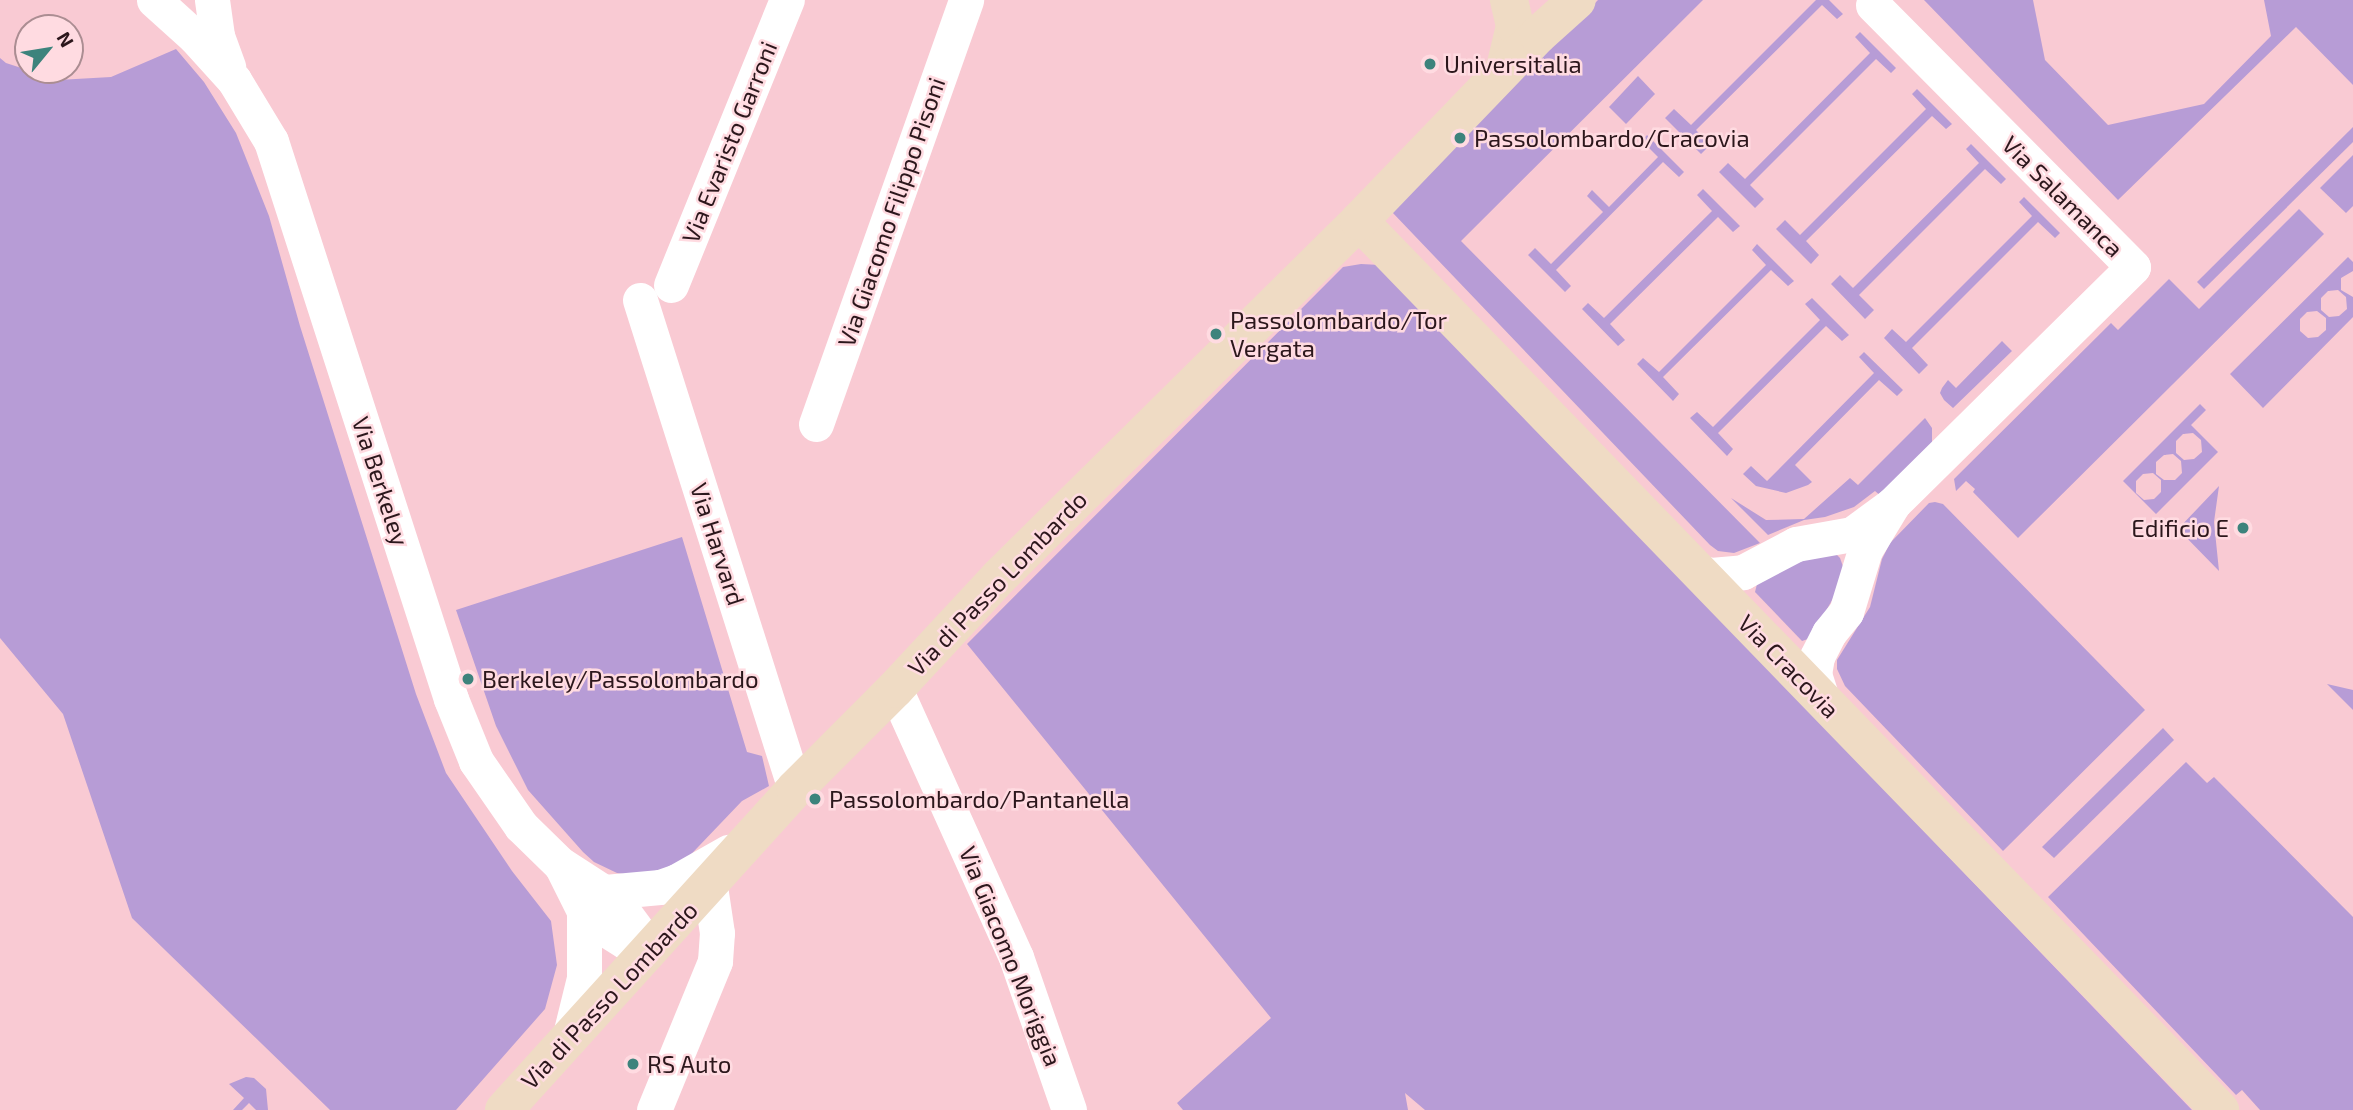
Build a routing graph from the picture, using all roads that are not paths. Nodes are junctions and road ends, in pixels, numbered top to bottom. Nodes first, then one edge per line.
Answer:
1 (154, 0) edge
2 (212, 0) edge
3 (787, 0) edge
4 (966, 0) edge
5 (1509, 0) edge
6 (1577, 0) edge
7 (1873, 5) dead end
8 (1505, 68) junction
9 (234, 80) junction
10 (1359, 221) junction
11 (671, 285) dead end
12 (640, 300) dead end
13 (816, 424) dead end
14 (1893, 504) junction
15 (1768, 559) junction
16 (1699, 572) junction
17 (1758, 633) junction
18 (1829, 634) junction
19 (895, 689) junction
20 (1823, 701) junction
21 (795, 789) junction
22 (748, 840) junction
23 (710, 886) junction
24 (594, 901) junction
25 (650, 948) junction
26 (569, 1039) junction
27 (503, 1110) edge
28 (654, 1110) edge
29 (1069, 1110) edge
30 (2220, 1110) edge

1 - 9 street, Via Berkeley
2 - 9 street, Via Berkeley
3 - 11 street, Via Evaristo Garroni
4 - 13 street, Via Giacomo Filippo Pisoni
5 - 8 street
6 - 8 street, Via di Passo Lombardo
7 - 14 street, Via Salamanca
8 - 10 street, Via di Passo Lombardo
9 - 24 street, Via Berkeley
10 - 16 street, Via Cracovia
10 - 19 street, Via di Passo Lombardo
12 - 21 street, Via Harvard
14 - 15 street, Via Salamanca
14 - 18 street, Via Salamanca
15 - 16 street, Via Salamanca
15 - 17 street, Via Salamanca
16 - 17 street, Via Cracovia
17 - 18 street
17 - 20 street, Via Cracovia
18 - 20 street, Via Salamanca
19 - 21 street, Via di Passo Lombardo
19 - 29 street, Via Giacomo Moriggia
20 - 30 street, Via Cracovia
21 - 22 street, Via di Passo Lombardo
22 - 23 street, Via di Passo Lombardo
22 - 24 street
23 - 25 street, Via di Passo Lombardo
23 - 28 street
24 - 25 street, Via Berkeley
24 - 26 street
25 - 26 street, Via di Passo Lombardo
26 - 27 street, Via di Passo Lombardo

